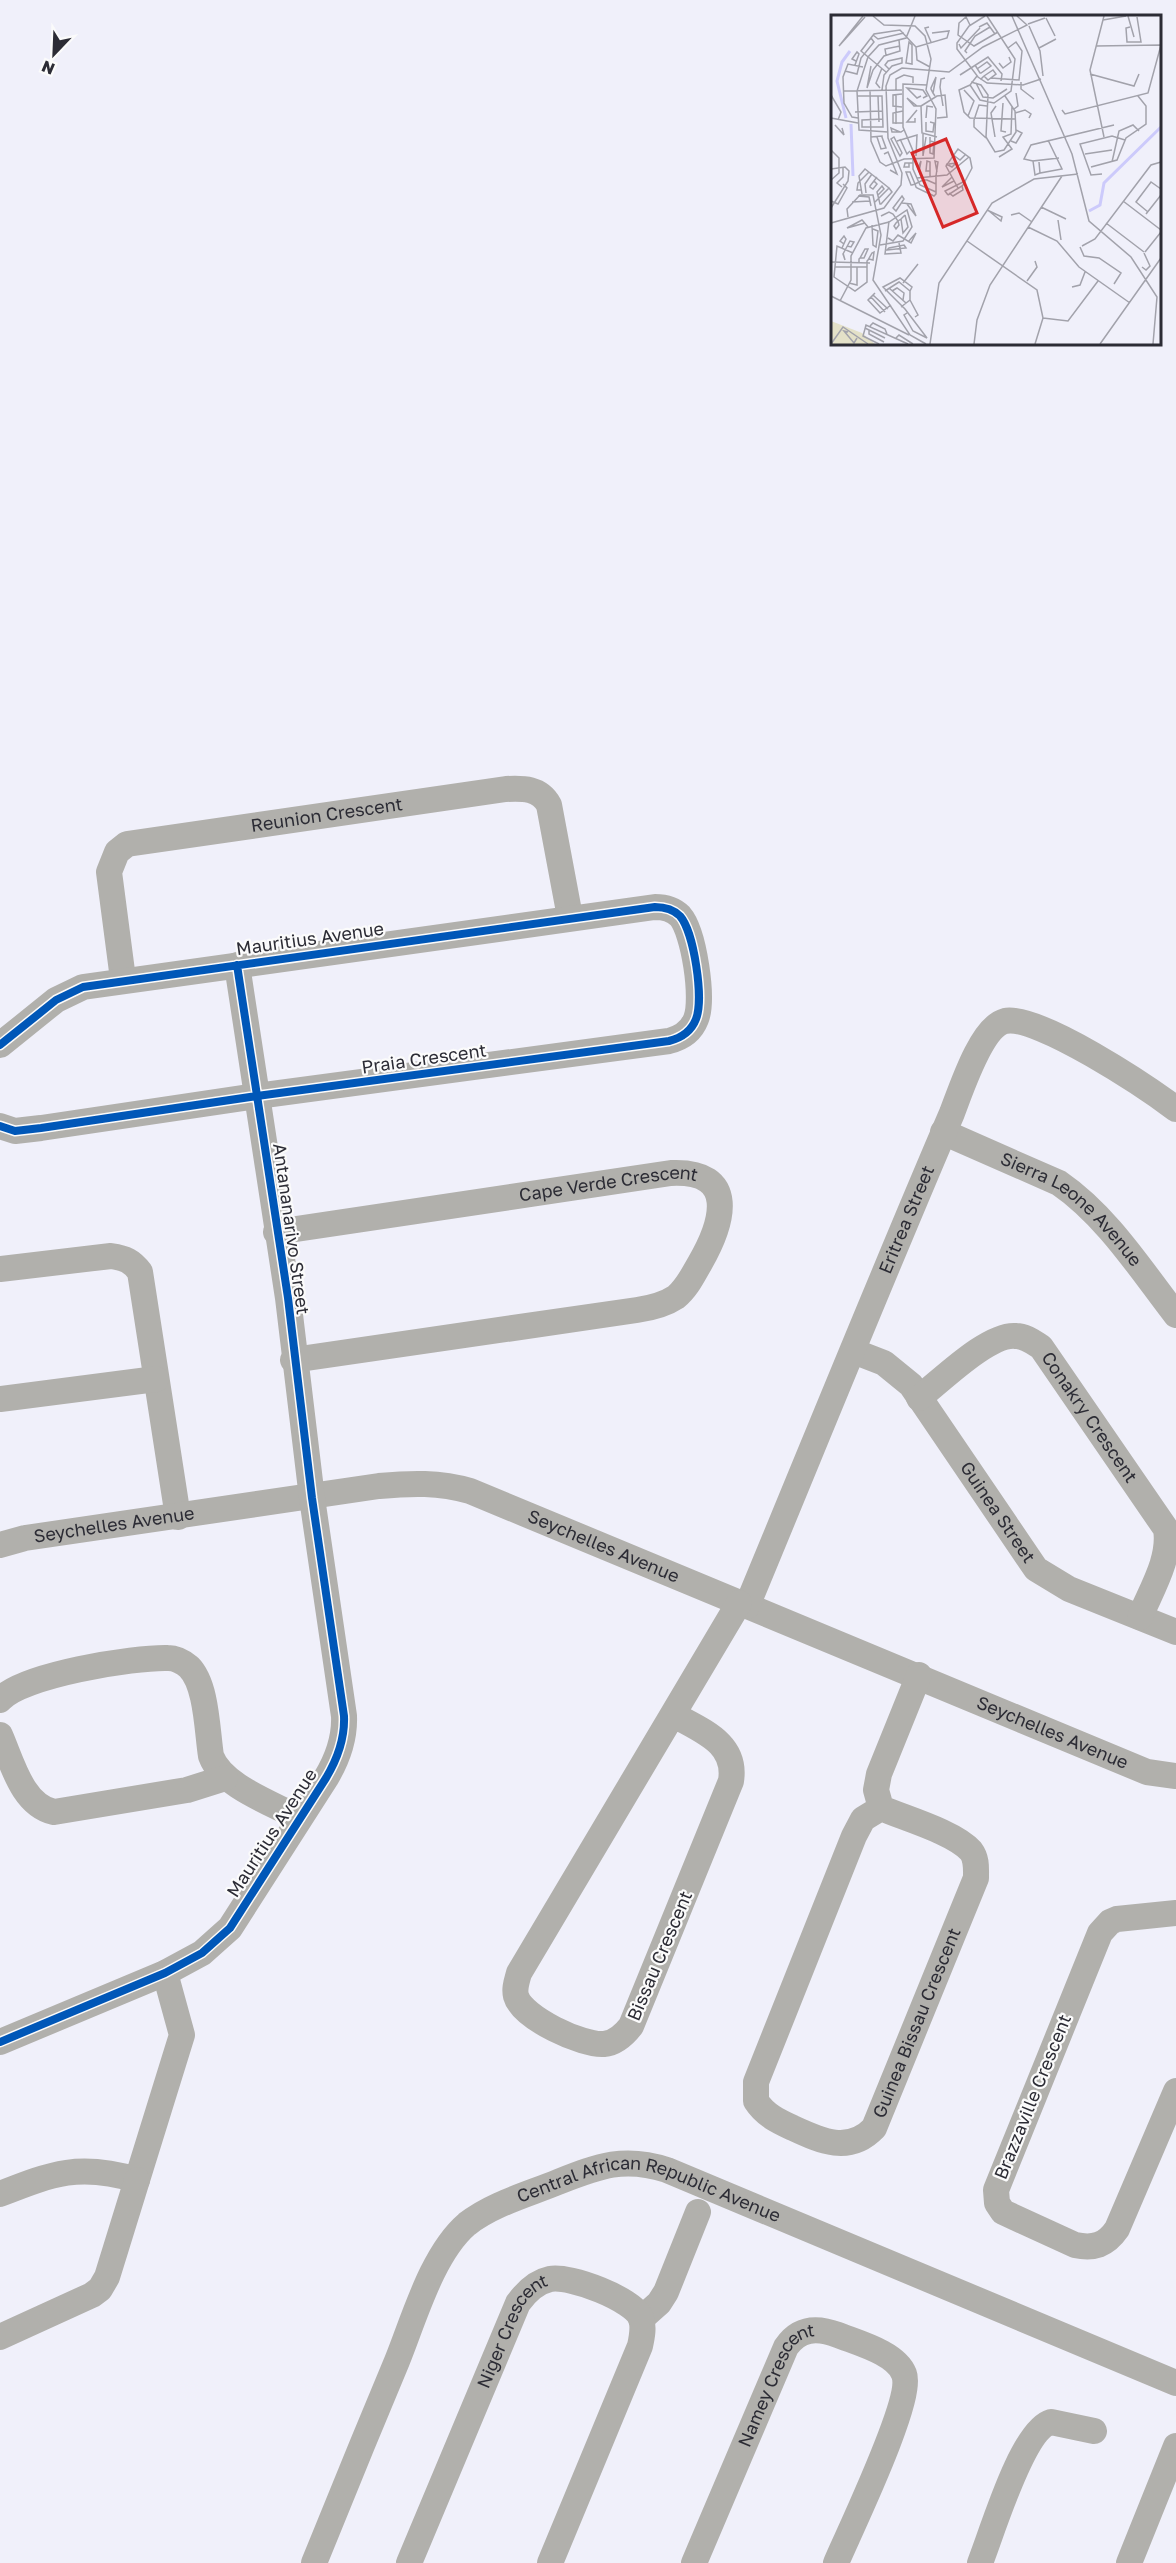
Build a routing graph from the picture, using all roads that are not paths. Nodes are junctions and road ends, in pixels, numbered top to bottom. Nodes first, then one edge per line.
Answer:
1 (641, 908) joint
2 (570, 917) junction
3 (237, 965) junction
4 (123, 979) junction
5 (0, 1045) edge
6 (257, 1096) junction
7 (1176, 1109) edge
8 (0, 1126) edge
9 (943, 1132) junction
10 (276, 1232) junction
11 (0, 1269) edge
12 (1176, 1315) edge
13 (853, 1351) junction
14 (293, 1360) junction
15 (156, 1379) junction
16 (919, 1398) junction
17 (0, 1399) edge
18 (312, 1498) junction
19 (178, 1517) junction
20 (0, 1545) edge
21 (743, 1605) junction
22 (1140, 1617) junction
23 (1176, 1632) edge
24 (919, 1675) junction
25 (0, 1700) edge
26 (674, 1715) junction
27 (0, 1735) edge
28 (1176, 1776) edge
29 (225, 1778) junction
30 (881, 1808) junction
31 (299, 1818) junction
32 (1176, 1913) edge
33 (165, 1973) junction
34 (0, 2042) edge
35 (1176, 2091) edge
36 (137, 2180) junction
37 (0, 2194) edge
38 (698, 2212) dead end
39 (641, 2319) junction
40 (0, 2337) edge
41 (1176, 2384) edge
42 (1094, 2432) dead end
43 (1176, 2446) edge
44 (314, 2563) edge
45 (409, 2563) edge
46 (550, 2563) edge
47 (694, 2563) edge
48 (836, 2563) edge
49 (980, 2563) edge
50 (1129, 2563) edge

1 - 2 street, Mauritius Avenue
1 - 6 street, Praia Crescent
2 - 3 street, Mauritius Avenue
2 - 4 street, Reunion Crescent
3 - 4 street, Mauritius Avenue
3 - 6 street, Antananarivo Street
4 - 5 street, Mauritius Avenue
6 - 8 street, Praia Crescent
6 - 10 street, Antananarivo Street
7 - 9 street, Eritrea Street
9 - 12 street, Sierra Leone Avenue
9 - 13 street, Eritrea Street
10 - 14 street, Antananarivo Street
10 - 14 street, Cape Verde Crescent
11 - 15 street
13 - 16 street, Guinea Street
13 - 21 street, Eritrea Street
14 - 18 street, Antananarivo Street
15 - 17 street
15 - 19 street
16 - 22 street, Guinea Street
16 - 22 street, Conakry Crescent
18 - 19 street, Seychelles Avenue
18 - 21 street, Seychelles Avenue
18 - 31 street, Mauritius Avenue
19 - 20 street, Seychelles Avenue
21 - 24 street, Seychelles Avenue
21 - 26 street, Bissau Crescent
22 - 23 street, Guinea Street
24 - 28 street, Seychelles Avenue
24 - 30 street
25 - 29 street
26 - 26 street, Bissau Crescent
27 - 29 street
29 - 31 street
30 - 30 street, Guinea Bissau Crescent
31 - 33 street, Mauritius Avenue
32 - 35 street, Brazzaville Crescent
33 - 34 street, Mauritius Avenue
33 - 36 street
36 - 37 street
36 - 40 street
38 - 39 street
39 - 45 street, Niger Crescent
39 - 46 street
41 - 44 street, Central African Republic Avenue
42 - 49 street
43 - 50 street
47 - 48 street, Namey Crescent

